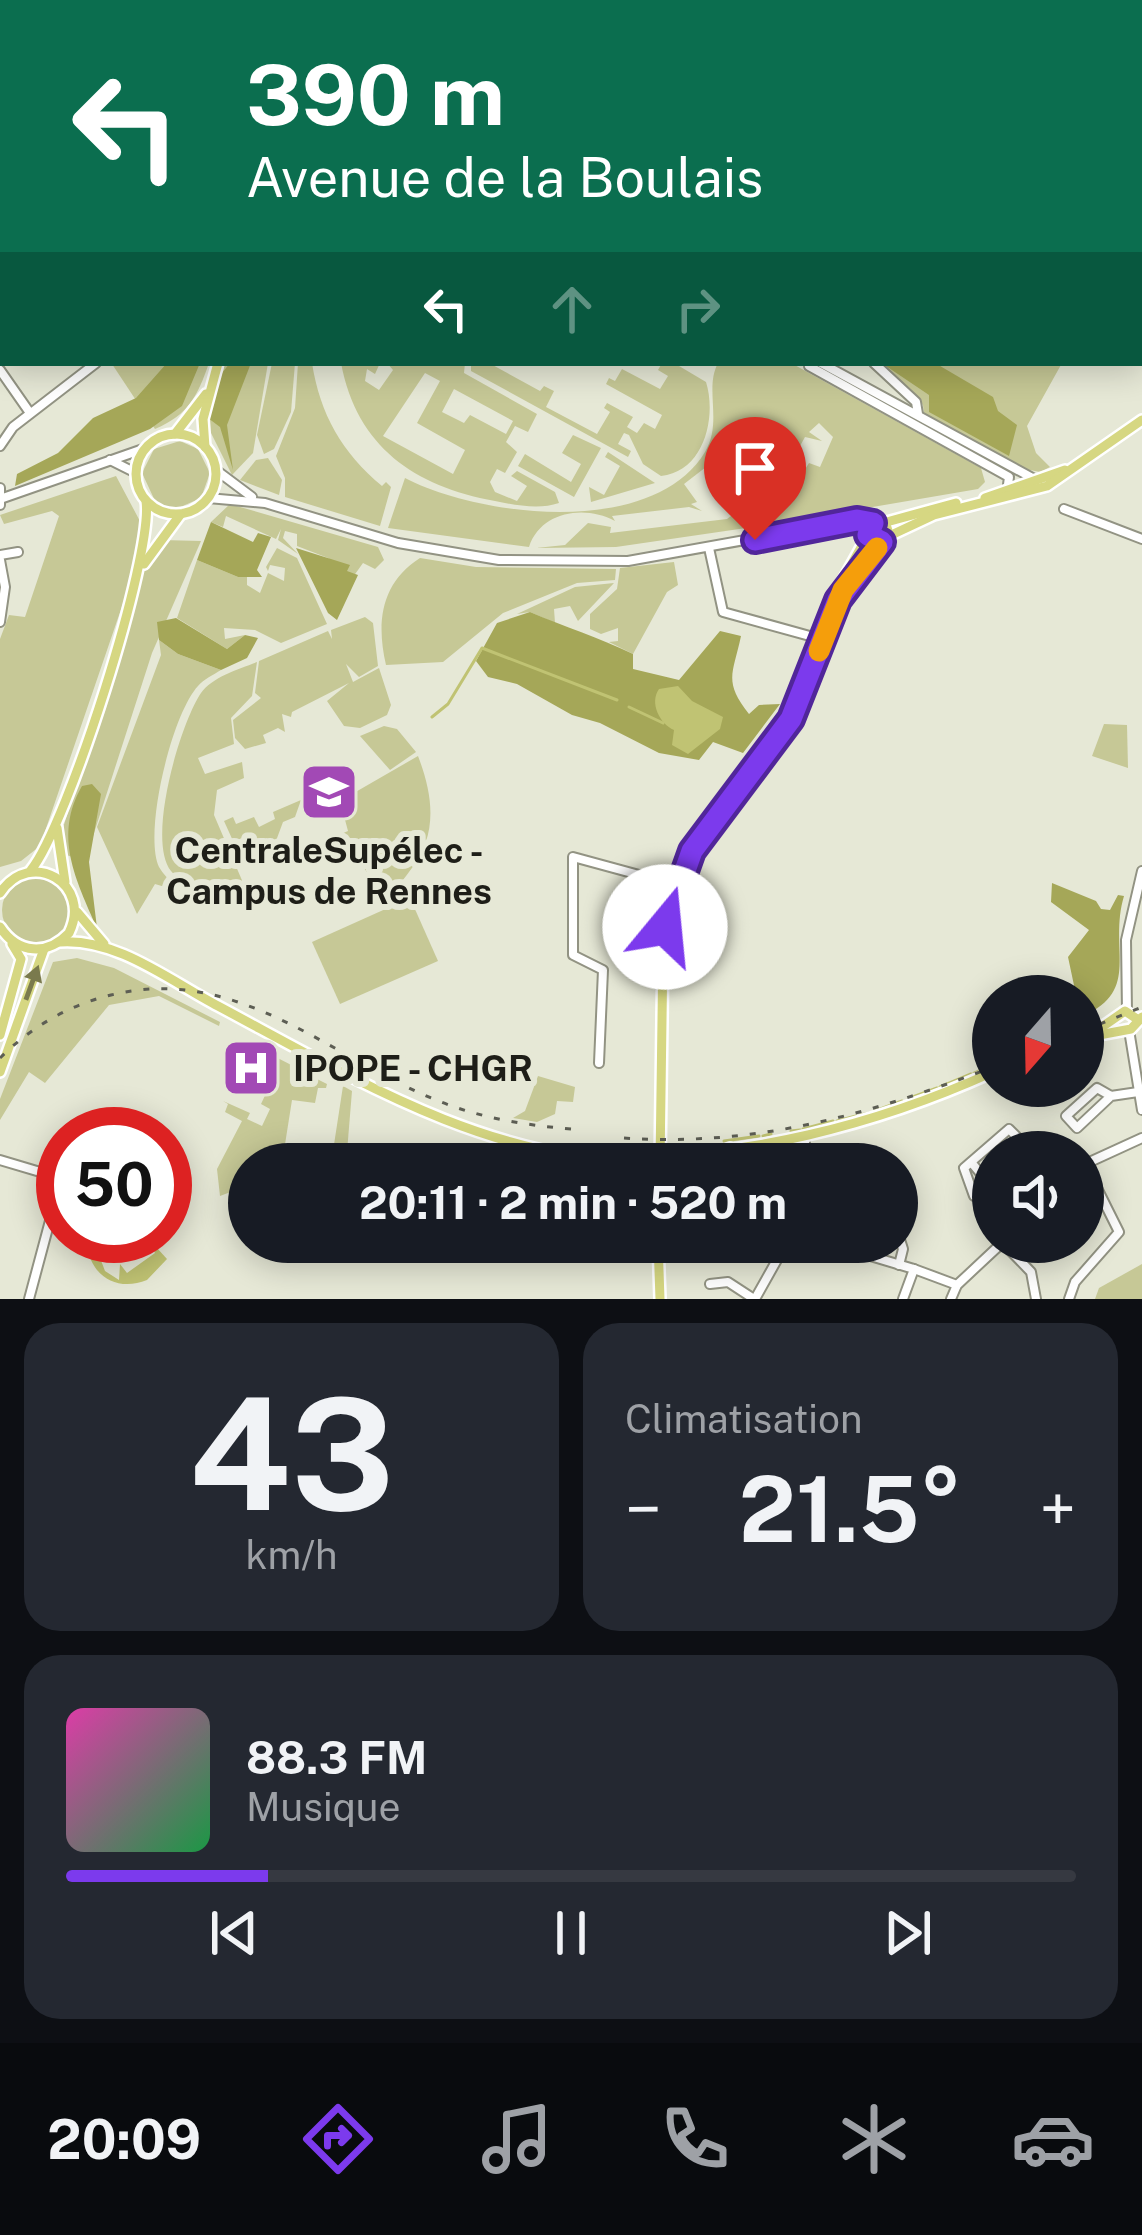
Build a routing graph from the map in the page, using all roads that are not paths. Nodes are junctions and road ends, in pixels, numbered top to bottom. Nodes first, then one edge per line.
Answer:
1 (92, 366) edge
2 (217, 366) edge
3 (809, 366) dead end
4 (827, 366) edge
5 (877, 366) edge
6 (0, 370) edge
7 (209, 389) junction
8 (30, 412) junction
9 (918, 415) junction
10 (1142, 420) edge
11 (915, 426) junction
12 (175, 434) junction
13 (0, 446) edge
14 (206, 447) junction
15 (146, 448) junction
16 (1097, 455) junction
17 (103, 460) junction
18 (216, 470) junction
19 (136, 473) junction
20 (1014, 476) junction
21 (1040, 481) junction
22 (1027, 490) junction
23 (1007, 492) junction
24 (1, 497) edge
25 (208, 498) junction
26 (146, 501) junction
27 (265, 503) junction
28 (1064, 509) dead end
29 (180, 514) junction
30 (873, 528) junction
31 (885, 539) junction
32 (1142, 539) edge
33 (709, 548) junction
34 (18, 552) dead end
35 (0, 559) edge
36 (138, 574) junction
37 (0, 622) edge
38 (817, 638) junction
39 (780, 729) junction
40 (57, 822) junction
41 (31, 871) junction
42 (1142, 872) edge
43 (6, 878) edge
44 (66, 884) junction
45 (676, 885) junction
46 (0, 892) edge
47 (76, 908) junction
48 (3, 932) edge
49 (60, 942) junction
50 (44, 949) junction
51 (113, 951) junction
52 (1131, 1019) edge
53 (0, 1035) edge
54 (599, 1064) dead end
55 (0, 1072) edge
56 (972, 1082) edge
57 (1138, 1092) junction
58 (1112, 1096) junction
59 (1142, 1110) edge
60 (804, 1136) junction
61 (1142, 1138) edge
62 (523, 1143) edge
63 (660, 1143) edge
64 (761, 1143) edge
65 (805, 1143) edge
66 (1104, 1155) edge
67 (0, 1160) edge
68 (971, 1162) joint
69 (36, 1171) edge
70 (1104, 1200) edge
71 (1104, 1250) edge
72 (39, 1263) edge
73 (659, 1263) edge
74 (774, 1263) edge
75 (893, 1263) edge
76 (980, 1263) edge
77 (1022, 1263) edge
78 (1091, 1263) edge
79 (899, 1265) joint
80 (914, 1270) junction
81 (710, 1284) dead end
82 (957, 1285) junction
83 (753, 1298) edge
84 (29, 1299) edge
85 (660, 1299) edge
86 (903, 1299) edge
87 (951, 1299) edge
88 (1036, 1299) edge
89 (1069, 1299) edge

1 - 8 street
2 - 7 main road
3 - 11 street
4 - 9 street
5 - 9 street
6 - 8 street
7 - 12 main road
7 - 14 main road
8 - 13 street
9 - 11 street
9 - 20 street
10 - 16 main road
11 - 20 street
12 - 14 main road
12 - 15 main road
14 - 18 main road
15 - 17 street
15 - 19 main road
16 - 21 main road
16 - 22 main road
17 - 19 street
17 - 24 street
18 - 25 main road
18 - 27 street
19 - 26 main road
20 - 21 street
20 - 22 street
20 - 23 street
21 - 22 main road
22 - 23 main road
22 - 31 main road
23 - 30 main road
25 - 27 street
25 - 29 main road
26 - 29 main road
26 - 36 main road
27 - 33 street
28 - 32 street
29 - 36 main road
30 - 31 main road
30 - 31 main road
30 - 33 street
30 - 38 main road
31 - 39 main road
33 - 38 street
34 - 35 street
35 - 37 street
36 - 40 main road
38 - 39 main road
39 - 45 main road
40 - 41 main road
40 - 44 main road
41 - 43 main road
41 - 44 main road
42 - 52 street
43 - 46 main road
44 - 47 main road
45 - 54 street
45 - 63 main road
47 - 49 main road
47 - 51 main road
48 - 50 main road
48 - 53 main road
49 - 50 main road
49 - 51 main road
55 -> 50 main road
51 - 62 main road
52 - 57 street
56 - 60 main road
57 - 58 street
57 - 59 street
58 - 58 street
60 - 64 main road
60 - 65 street
61 - 66 street
67 - 69 street
68 - 68 street
70 - 71 street
72 - 84 street
73 - 85 main road
74 - 83 street
75 - 79 street
76 - 82 street
77 - 88 street
78 - 89 street
79 - 80 street
80 - 82 street
80 - 86 street
81 - 83 street
82 - 87 street

